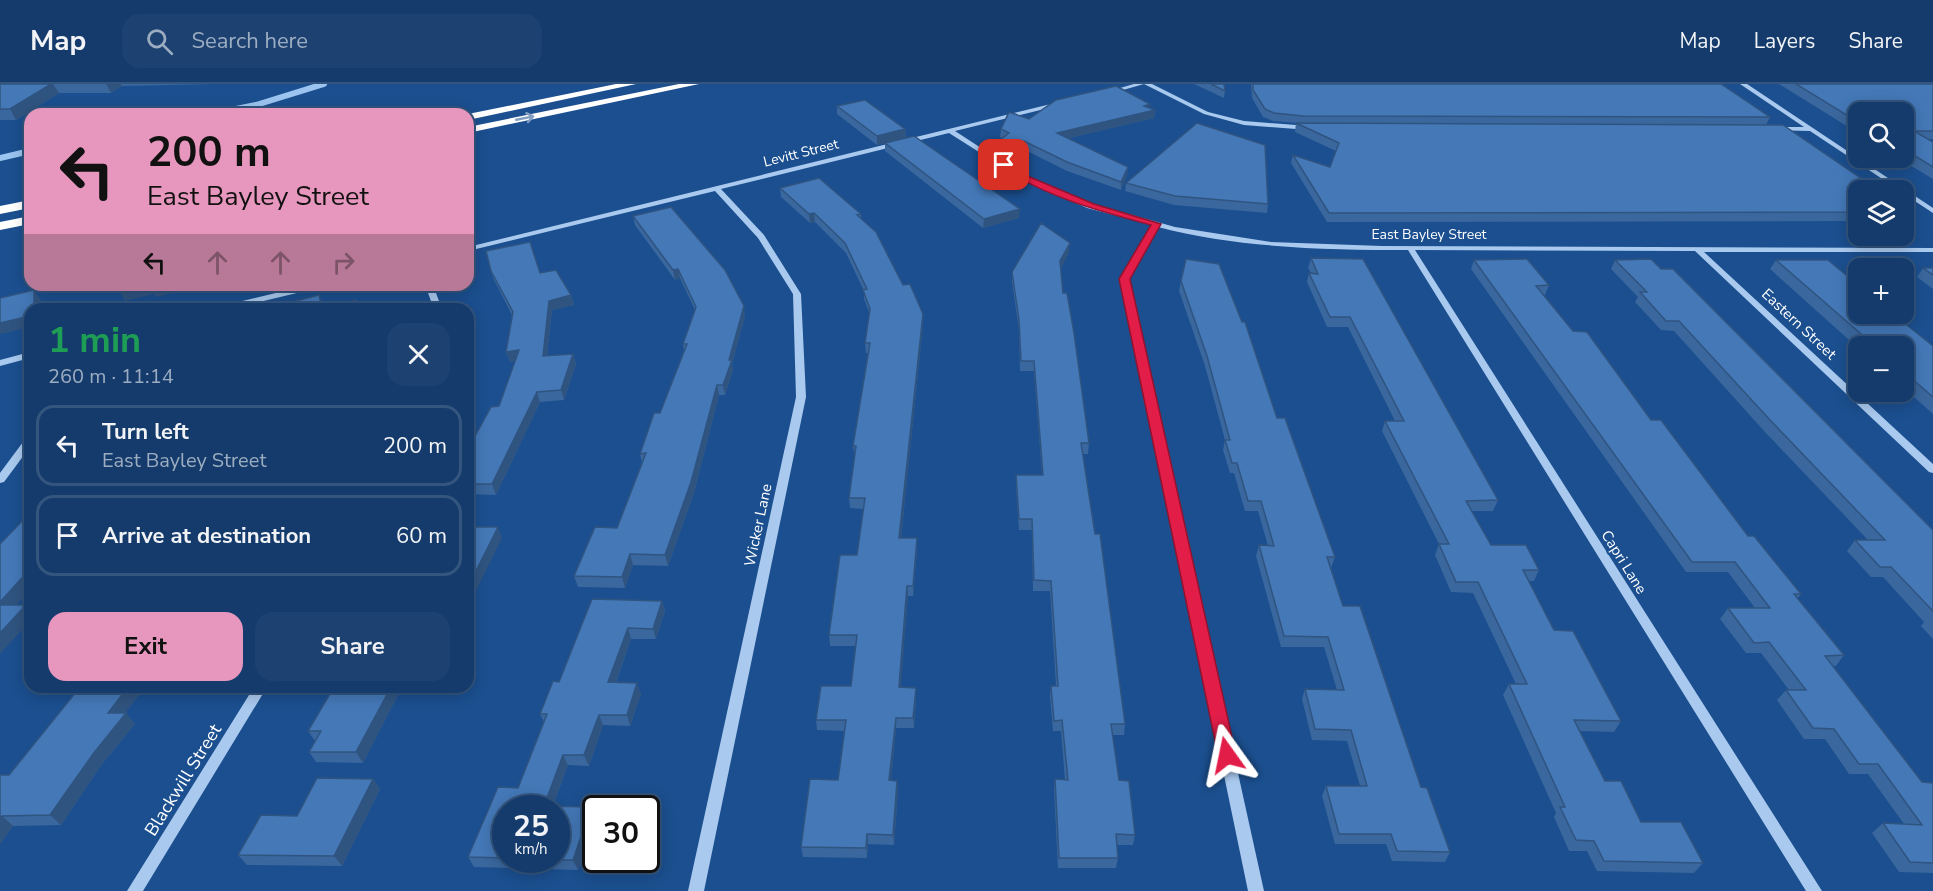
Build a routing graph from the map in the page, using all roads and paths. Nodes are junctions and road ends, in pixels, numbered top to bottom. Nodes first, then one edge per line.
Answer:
1 (631, 84) edge
2 (694, 84) edge
3 (1141, 84) edge
4 (1146, 84) edge
5 (1743, 84) edge
6 (1096, 95) edge
7 (1062, 103) edge
8 (474, 116) edge
9 (1313, 128) edge
10 (474, 129) edge
11 (1763, 129) edge
12 (1810, 129) junction
13 (949, 130) junction
14 (1886, 180) edge
15 (716, 188) junction
16 (1914, 198) edge
17 (24, 205) edge
18 (0, 210) edge
19 (1933, 211) edge
20 (24, 221) edge
21 (1156, 224) junction
22 (0, 226) edge
23 (474, 248) edge
24 (1410, 248) junction
25 (1697, 249) junction
26 (1933, 250) edge
27 (294, 291) edge
28 (245, 303) edge
29 (24, 357) edge
30 (0, 363) edge
31 (24, 448) edge
32 (1933, 470) edge
33 (0, 480) edge
34 (257, 693) edge
35 (135, 891) edge
36 (696, 891) edge
37 (1256, 891) edge
38 (1814, 891) edge

1 - 8 highway
10 -> 2 highway
3 - 6 street
4 - 9 street
5 - 12 street
7 - 13 street, Levitt Street
11 - 12 street
12 - 14 street
13 - 15 street, Levitt Street
13 - 21 street, East Bayley Street
15 - 23 street, Levitt Street
15 - 36 street, Wicker Lane
16 - 19 street
17 - 18 highway
20 - 22 highway
21 - 24 street, East Bayley Street
21 - 37 street
24 - 25 street, East Bayley Street
24 - 38 street, Capri Lane
25 - 26 street, East Bayley Street
25 - 32 street, Eastern Street
27 - 28 street
29 - 30 street
31 - 33 street
34 - 35 street, Blackwill Street

